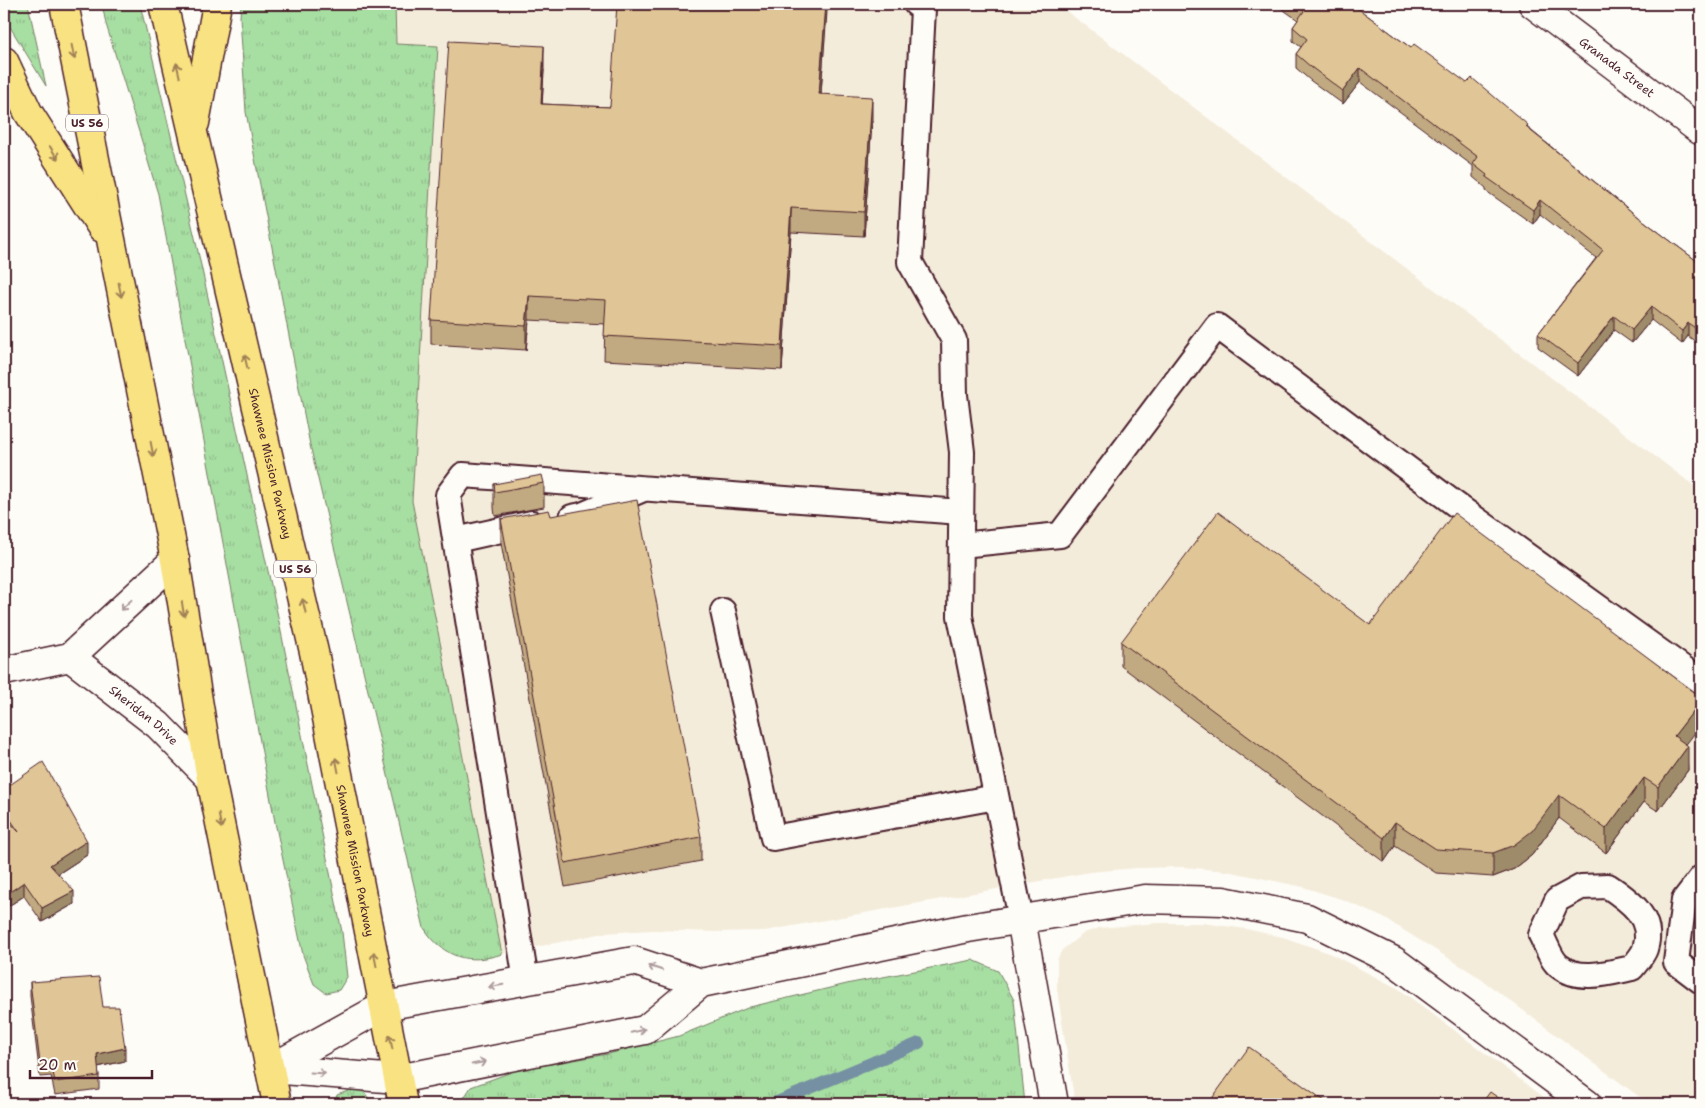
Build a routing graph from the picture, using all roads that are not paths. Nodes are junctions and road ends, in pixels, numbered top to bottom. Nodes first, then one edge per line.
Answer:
1 (64, 4) edge
2 (163, 4) edge
3 (217, 4) edge
4 (916, 4) edge
5 (1533, 4) edge
6 (4, 61) edge
7 (1700, 126) edge
8 (193, 134) junction
9 (111, 242) junction
10 (645, 488) junction
11 (961, 512) junction
12 (456, 540) junction
13 (960, 545) junction
14 (175, 560) junction
15 (723, 610) dead end
16 (70, 657) junction
17 (4, 671) edge
18 (1701, 681) edge
19 (211, 779) junction
20 (996, 797) junction
21 (1701, 878) edge
22 (1021, 919) junction
23 (1682, 920) junction
24 (1646, 923) junction
25 (526, 981) junction
26 (1701, 981) edge
27 (701, 983) junction
28 (384, 1006) junction
29 (270, 1069) junction
30 (401, 1091) edge
31 (277, 1104) edge
32 (1054, 1104) edge
33 (1587, 1104) edge

1 -> 9 highway, US 56
8 -> 2 highway, Shawnee Mission Parkway / US 56
3 - 8 highway
4 - 11 lane
5 - 7 street, Granada Street
6 -> 9 highway
28 -> 8 highway, Shawnee Mission Parkway / US 56
9 -> 14 highway, US 56
10 - 11 lane
10 - 12 lane
10 - 12 lane
11 - 13 lane
12 - 25 lane
13 - 18 lane
13 - 20 lane
14 -> 16 street
14 -> 19 highway, US 56
15 - 20 lane
16 - 17 street
16 - 19 street, Sheridan Drive
19 -> 29 highway, US 56
20 - 22 lane
21 - 23 lane
22 - 27 street
22 - 32 street
22 - 33 street
23 - 24 lane
23 - 26 lane
24 - 24 lane
27 -> 25 street
25 -> 28 street
30 -> 27 street
28 - 29 street
30 -> 28 highway, Shawnee Mission Parkway / US 56
29 -> 30 street
29 - 31 highway, US 56

